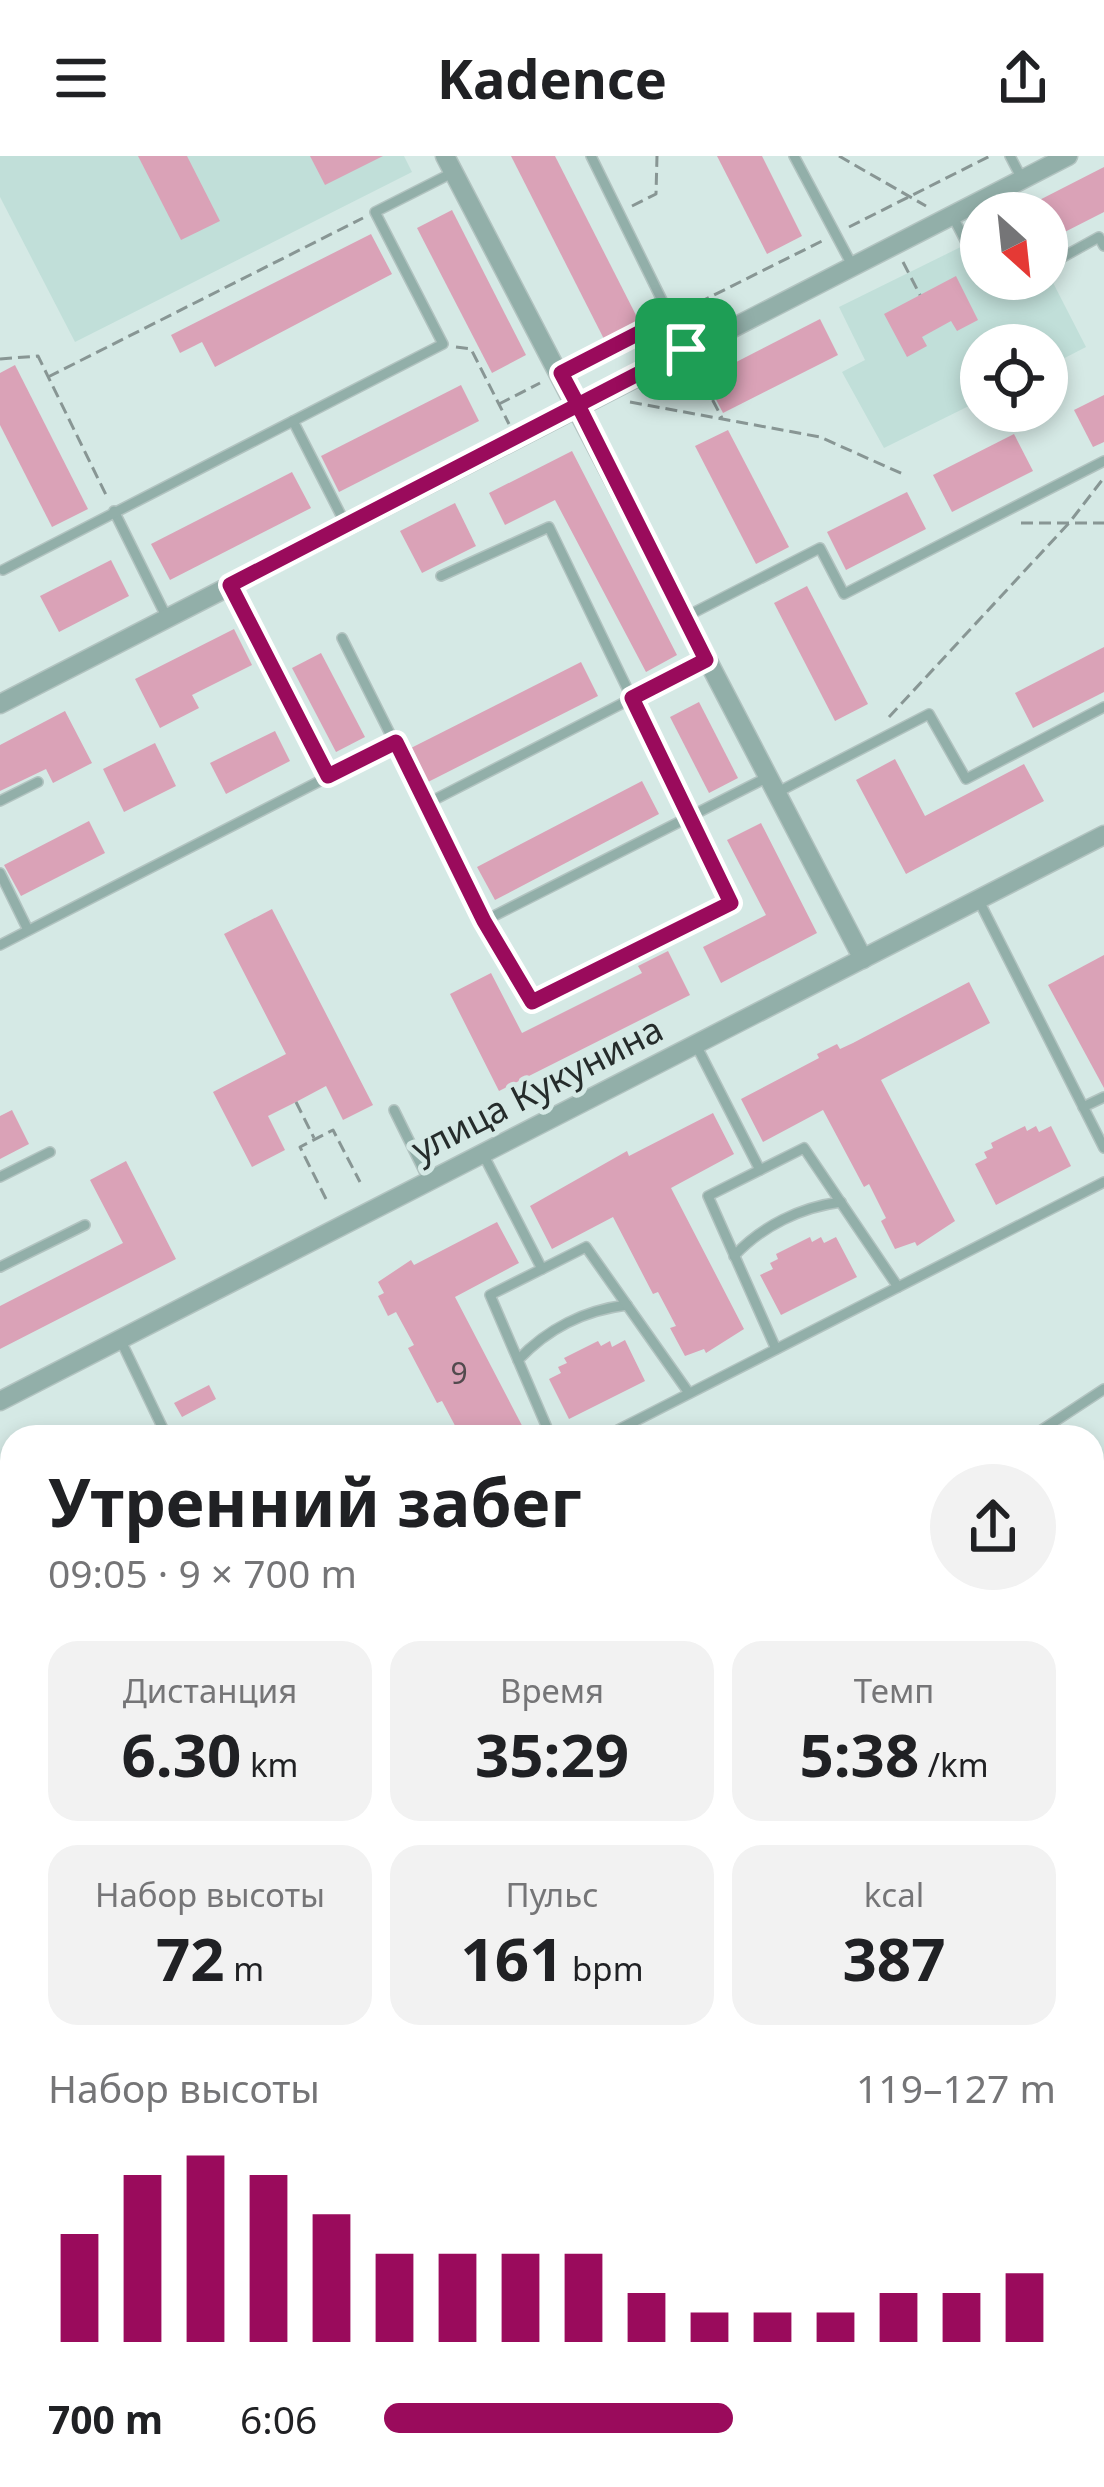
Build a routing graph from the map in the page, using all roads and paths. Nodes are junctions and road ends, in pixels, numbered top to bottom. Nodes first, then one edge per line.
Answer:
1 (591, 156) edge
2 (657, 156) edge
3 (794, 156) edge
4 (839, 156) edge
5 (990, 156) edge
6 (1010, 156) edge
7 (1068, 156) edge
8 (449, 164) edge
9 (1022, 179) junction
10 (909, 197) junction
11 (375, 212) junction
12 (619, 212) junction
13 (949, 216) junction
14 (960, 233) edge
15 (835, 234) junction
16 (894, 244) junction
17 (1104, 246) edge
18 (1068, 254) edge
19 (852, 265) junction
20 (920, 295) dead end
21 (670, 317) junction
22 (443, 344) junction
23 (686, 349) junction
24 (0, 359) edge
25 (561, 373) junction
26 (48, 377) junction
27 (586, 401) junction
28 (499, 404) junction
29 (723, 420) junction
30 (293, 422) junction
31 (515, 437) junction
32 (1104, 461) edge
33 (905, 475) dead end
34 (1104, 478) edge
35 (114, 512) junction
36 (983, 523) junction
37 (1069, 523) junction
38 (1104, 523) edge
39 (346, 525) junction
40 (3, 570) edge
41 (441, 575) dead end
42 (230, 585) junction
43 (685, 617) junction
44 (167, 618) junction
45 (342, 638) dead end
46 (706, 660) junction
47 (632, 698) junction
48 (0, 704) edge
49 (1104, 707) edge
50 (890, 716) dead end
51 (396, 742) junction
52 (328, 776) junction
53 (38, 782) dead end
54 (772, 785) junction
55 (0, 801) edge
56 (428, 803) junction
57 (689, 817) junction
58 (1104, 835) edge
59 (0, 873) edge
60 (978, 899) junction
61 (484, 921) junction
62 (28, 930) junction
63 (0, 944) edge
64 (863, 959) junction
65 (696, 1045) junction
66 (1104, 1097) edge
67 (296, 1102) dead end
68 (1083, 1107) junction
69 (394, 1110) dead end
70 (315, 1139) junction
71 (1104, 1148) edge
72 (50, 1152) dead end
73 (483, 1154) junction
74 (760, 1170) junction
75 (0, 1177) edge
76 (429, 1181) junction
77 (360, 1182) dead end
78 (1104, 1182) edge
79 (326, 1199) dead end
80 (841, 1202) junction
81 (85, 1225) dead end
82 (734, 1256) junction
83 (0, 1267) edge
84 (542, 1269) junction
85 (898, 1287) junction
86 (627, 1305) junction
87 (120, 1339) junction
88 (776, 1349) junction
89 (518, 1360) junction
90 (1104, 1389) edge
91 (689, 1393) junction
92 (0, 1401) edge
93 (161, 1425) edge
94 (546, 1425) edge
95 (627, 1425) edge
96 (1049, 1425) edge

1 - 12 lane
2 - 12 path
3 - 15 lane
4 - 10 path
5 - 10 path
6 - 9 lane
7 - 9 street
8 - 11 lane
8 - 25 street
9 - 13 street
10 - 13 path
10 - 15 path
11 - 22 lane
11 - 26 path
12 - 21 lane
13 - 14 lane
13 - 16 street
15 - 19 lane
15 - 21 path
16 - 19 street
16 - 20 path
17 - 18 lane
19 - 23 street
21 - 23 lane
21 - 25 path
22 - 28 path
22 - 30 lane
23 - 27 street
23 - 29 path
24 - 26 path
25 - 27 street
25 - 28 path
26 - 35 path
27 - 29 path
27 - 31 street
27 - 43 street
28 - 31 path
29 - 33 path
30 - 35 lane
30 - 39 lane
31 - 39 street
32 - 36 lane
34 - 37 path
35 - 40 lane
35 - 44 lane
36 - 37 path
36 - 43 lane
37 - 38 path
37 - 50 path
39 - 42 street
41 - 47 lane
42 - 44 street
42 - 52 lane
43 - 46 street
44 - 48 street
45 - 51 lane
46 - 47 lane
46 - 54 street
47 - 56 lane
47 - 57 lane
49 - 54 lane
51 - 52 lane
51 - 56 lane
52 - 62 lane
53 - 55 lane
54 - 57 lane
54 - 64 street
56 - 61 lane
57 - 61 lane
57 - 61 lane
58 - 60 street, улица Кукунина
59 - 62 lane
60 - 64 street, улица Кукунина
60 - 68 lane
62 - 63 lane
64 - 65 street, улица Кукунина
65 - 73 street, улица Кукунина
65 - 74 lane
66 - 68 lane
67 - 70 path
68 - 71 lane
69 - 76 lane
70 - 77 path
70 - 79 path
72 - 75 lane
73 - 76 street, улица Кукунина
73 - 84 lane
74 - 80 lane
74 - 82 lane
76 - 87 street, улица Кукунина
78 - 85 lane
80 - 82 lane
80 - 85 lane
81 - 83 lane
82 - 88 lane
84 - 86 lane
84 - 89 lane
85 - 88 lane
86 - 89 lane
86 - 91 lane
87 - 92 street, улица Кукунина
87 - 93 lane
88 - 91 lane
89 - 94 lane
90 - 96 lane
91 - 95 lane

